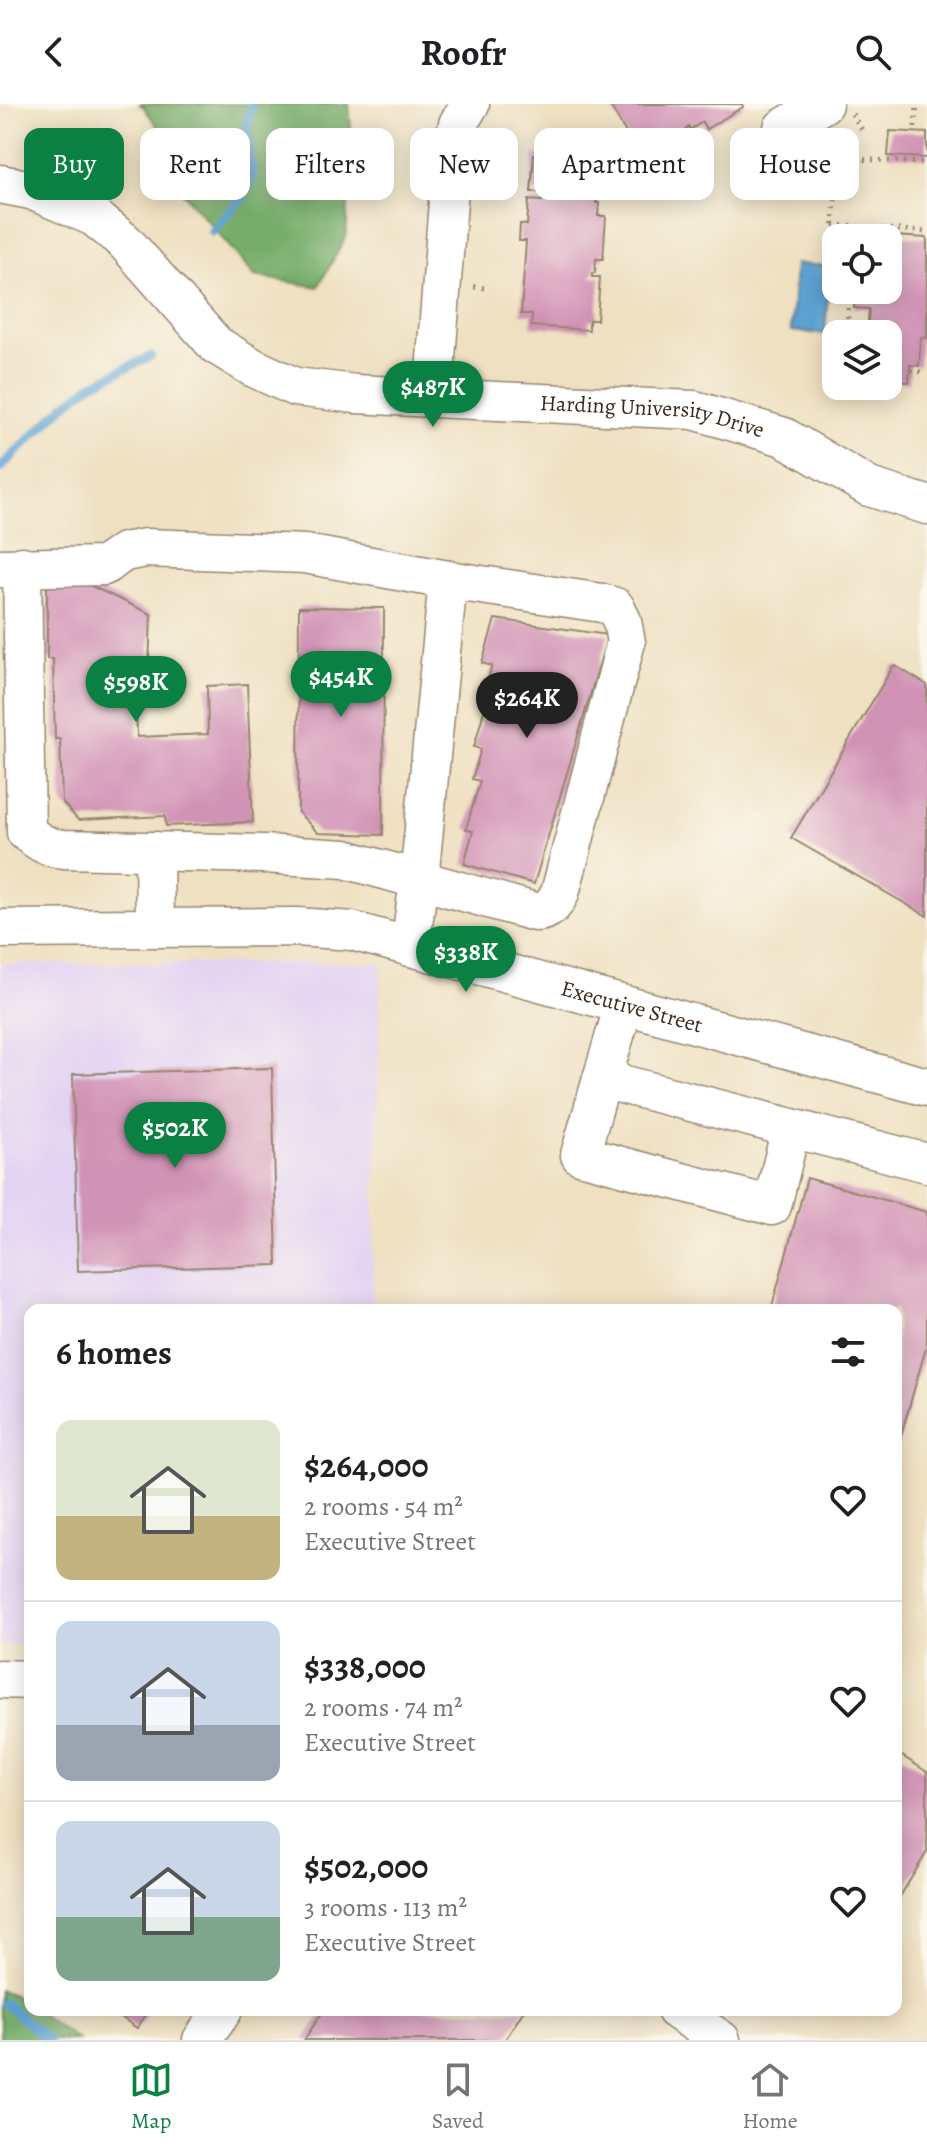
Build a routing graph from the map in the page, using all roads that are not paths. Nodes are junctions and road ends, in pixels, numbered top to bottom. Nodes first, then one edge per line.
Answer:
1 (470, 104) edge
2 (823, 104) edge
3 (783, 128) dead end
4 (0, 184) edge
5 (433, 398) junction
6 (927, 505) edge
7 (11, 567) edge
8 (448, 580) junction
9 (154, 851) junction
10 (419, 880) junction
11 (155, 927) junction
12 (0, 929) edge
13 (410, 947) junction
14 (624, 1005) junction
15 (602, 1079) junction
16 (927, 1087) edge
17 (791, 1128) junction
18 (927, 1163) edge
19 (0, 1679) edge
20 (24, 1680) edge
21 (219, 2016) edge
22 (685, 2016) edge
23 (202, 2040) edge
24 (721, 2040) edge

1 - 5 street
2 - 3 street
4 - 5 street, Harding University Drive
5 - 6 street, Harding University Drive
7 - 8 street
7 - 9 street
8 - 10 street
8 - 10 street
9 - 10 street
9 - 11 street
10 - 13 street
11 - 12 street, Executive Street
11 - 13 street, Executive Street
13 - 14 street, Executive Street
14 - 15 street
14 - 16 street, Executive Street
15 - 17 street
15 - 17 street
17 - 18 street
19 - 20 street
21 - 23 street
22 - 24 street

